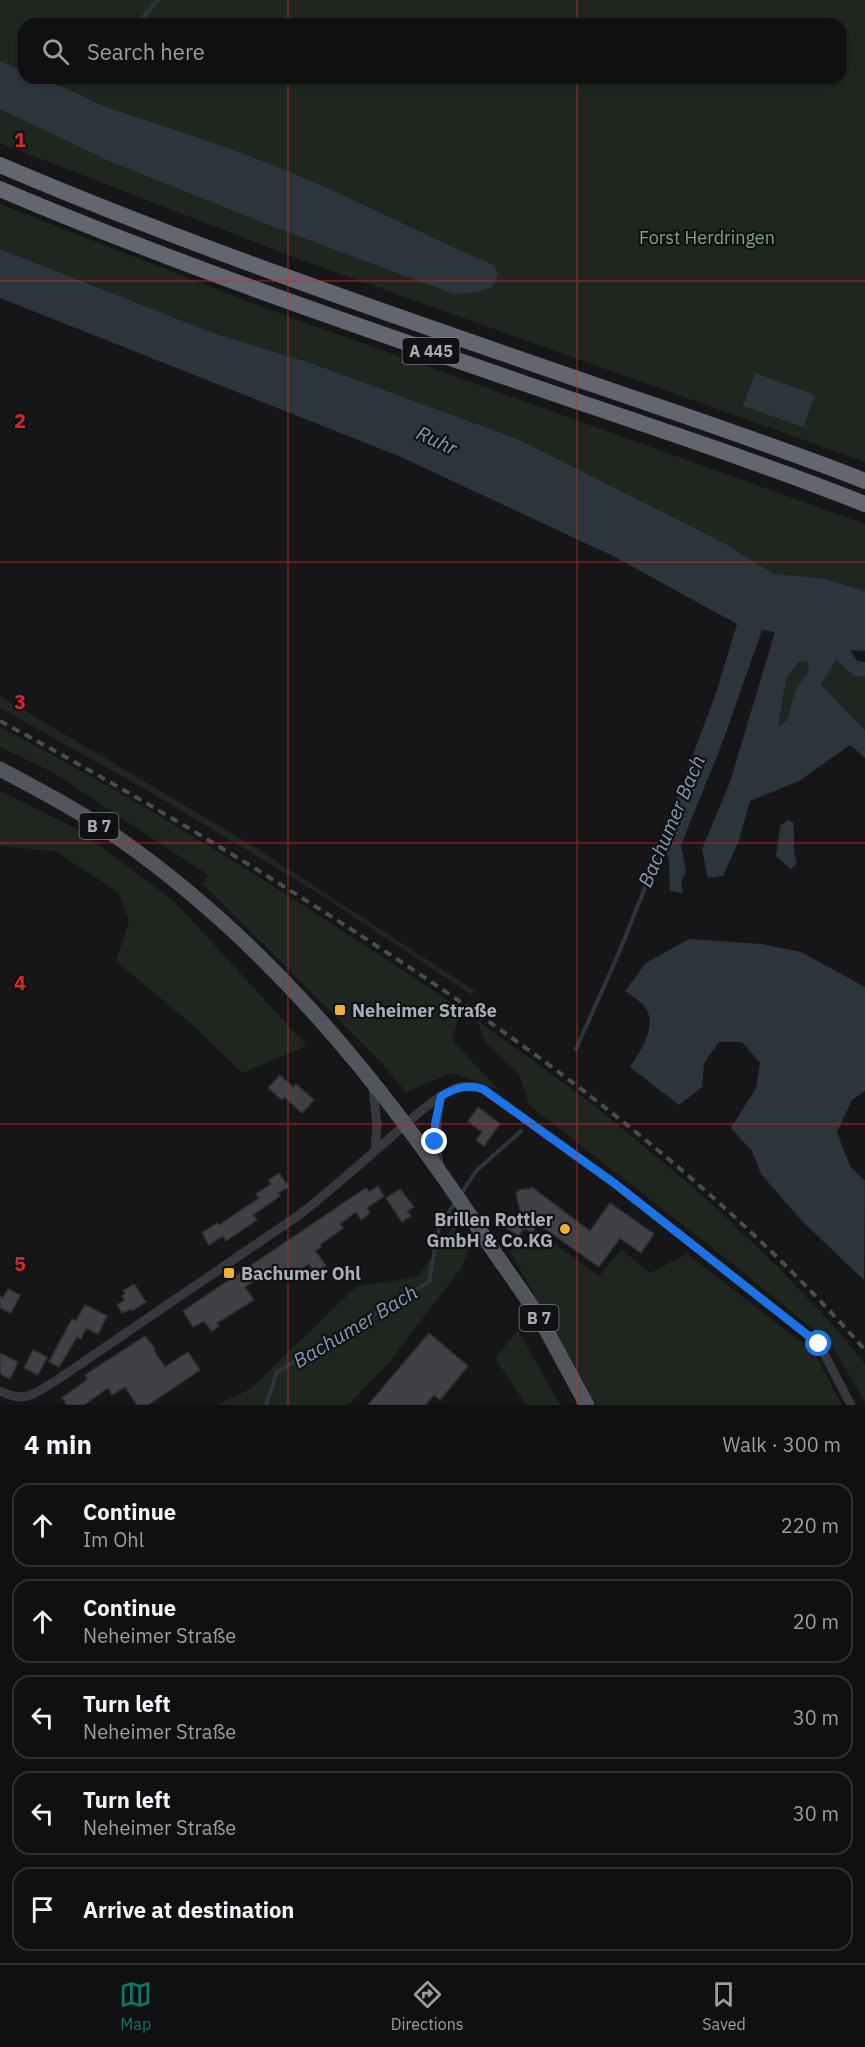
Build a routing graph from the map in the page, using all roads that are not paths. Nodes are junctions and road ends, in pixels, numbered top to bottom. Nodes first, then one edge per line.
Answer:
1 (0, 165) edge
2 (0, 189) edge
3 (865, 481) edge
4 (865, 504) edge
5 (0, 769) edge
6 (372, 1082) junction
7 (441, 1096) junction
8 (405, 1124) junction
9 (375, 1151) junction
10 (440, 1172) junction
11 (0, 1391) edge
12 (587, 1405) edge
13 (851, 1405) edge

1 - 3 highway, A 445
2 - 4 highway, A 445
5 - 6 main road, B 7
6 - 8 main road, B 7
6 - 9 street
7 - 8 street
7 - 10 street
7 - 13 street
8 - 9 street
8 - 10 main road, B 7
9 - 11 street
10 - 12 main road, B 7

